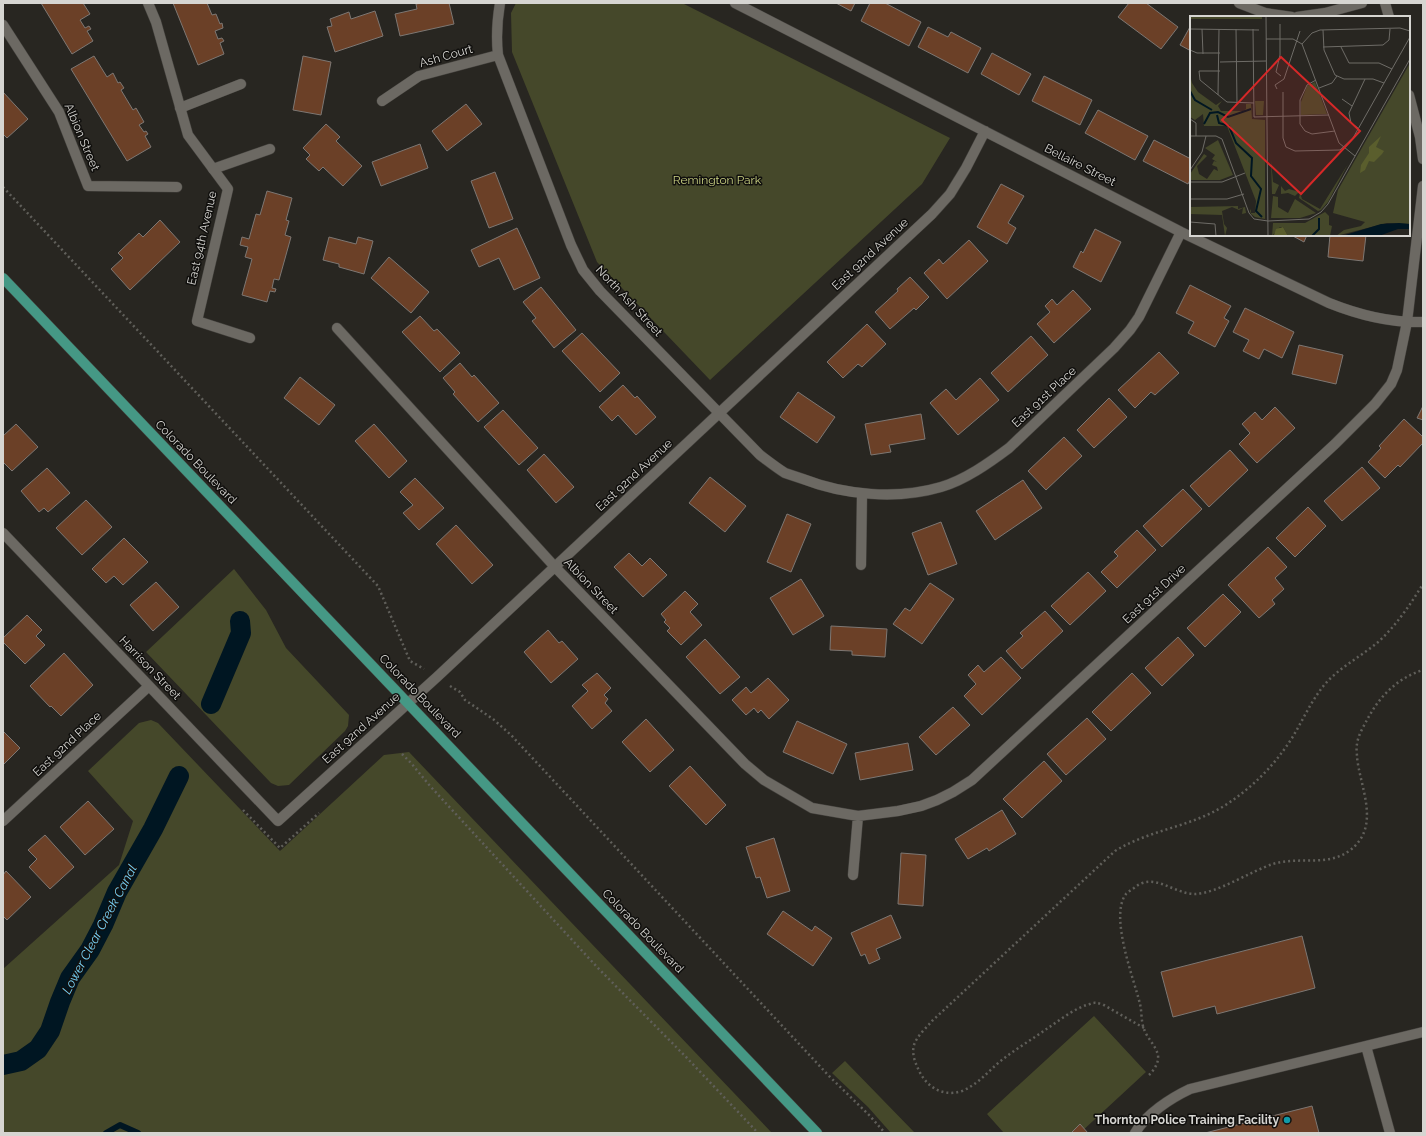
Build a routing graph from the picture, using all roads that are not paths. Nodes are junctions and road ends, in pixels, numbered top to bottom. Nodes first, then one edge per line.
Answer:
1 (148, 3) edge
2 (500, 3) edge
3 (735, 3) edge
4 (1239, 3) edge
5 (1362, 3) edge
6 (1385, 3) edge
7 (1285, 16) edge
8 (1303, 16) edge
9 (1388, 16) edge
10 (3, 25) edge
11 (498, 55) junction
12 (241, 84) dead end
13 (1410, 99) edge
14 (382, 101) dead end
15 (180, 108) junction
16 (985, 131) junction
17 (270, 149) dead end
18 (1423, 159) edge
19 (213, 169) junction
20 (177, 186) dead end
21 (1423, 186) edge
22 (1181, 232) junction
23 (3, 278) edge
24 (1407, 322) junction
25 (1423, 322) edge
26 (337, 328) dead end
27 (250, 338) dead end
28 (719, 414) junction
29 (862, 494) junction
30 (3, 533) edge
31 (861, 565) dead end
32 (555, 567) junction
33 (149, 686) junction
34 (408, 703) junction
35 (858, 816) junction
36 (278, 821) joint
37 (3, 822) edge
38 (852, 875) dead end
39 (1423, 1032) edge
40 (1366, 1046) junction
41 (817, 1133) edge
42 (1135, 1133) edge
43 (1390, 1133) edge

1 - 15 street, East 94th Avenue
2 - 11 street, North Ash Street
3 - 16 street, Bellaire Street
4 - 7 street
5 - 8 street
6 - 9 street
10 - 20 street, Albion Street
11 - 14 street, Ash Court
11 - 28 street, North Ash Street
12 - 15 street
13 - 18 street
15 - 19 street, East 94th Avenue
16 - 22 street, Bellaire Street
16 - 28 street, East 92nd Avenue
17 - 19 street
19 - 27 street, East 94th Avenue
21 - 24 street, East 91st Drive
22 - 24 street, Bellaire Street
22 - 29 street, East 91st Place
23 - 34 main road, Colorado Boulevard
24 - 25 street, Bellaire Street
24 - 35 street, East 91st Drive
26 - 32 street, Albion Street
28 - 29 street, North Ash Street
28 - 32 street, East 92nd Avenue
29 - 31 street
30 - 33 street, Harrison Street
32 - 34 street, East 92nd Avenue
32 - 35 street, Albion Street
33 - 36 street, Harrison Street
33 - 37 street, East 92nd Place
34 - 36 street, East 92nd Avenue
34 - 41 main road, Colorado Boulevard
35 - 38 street
39 - 40 street
40 - 42 street
40 - 43 street

